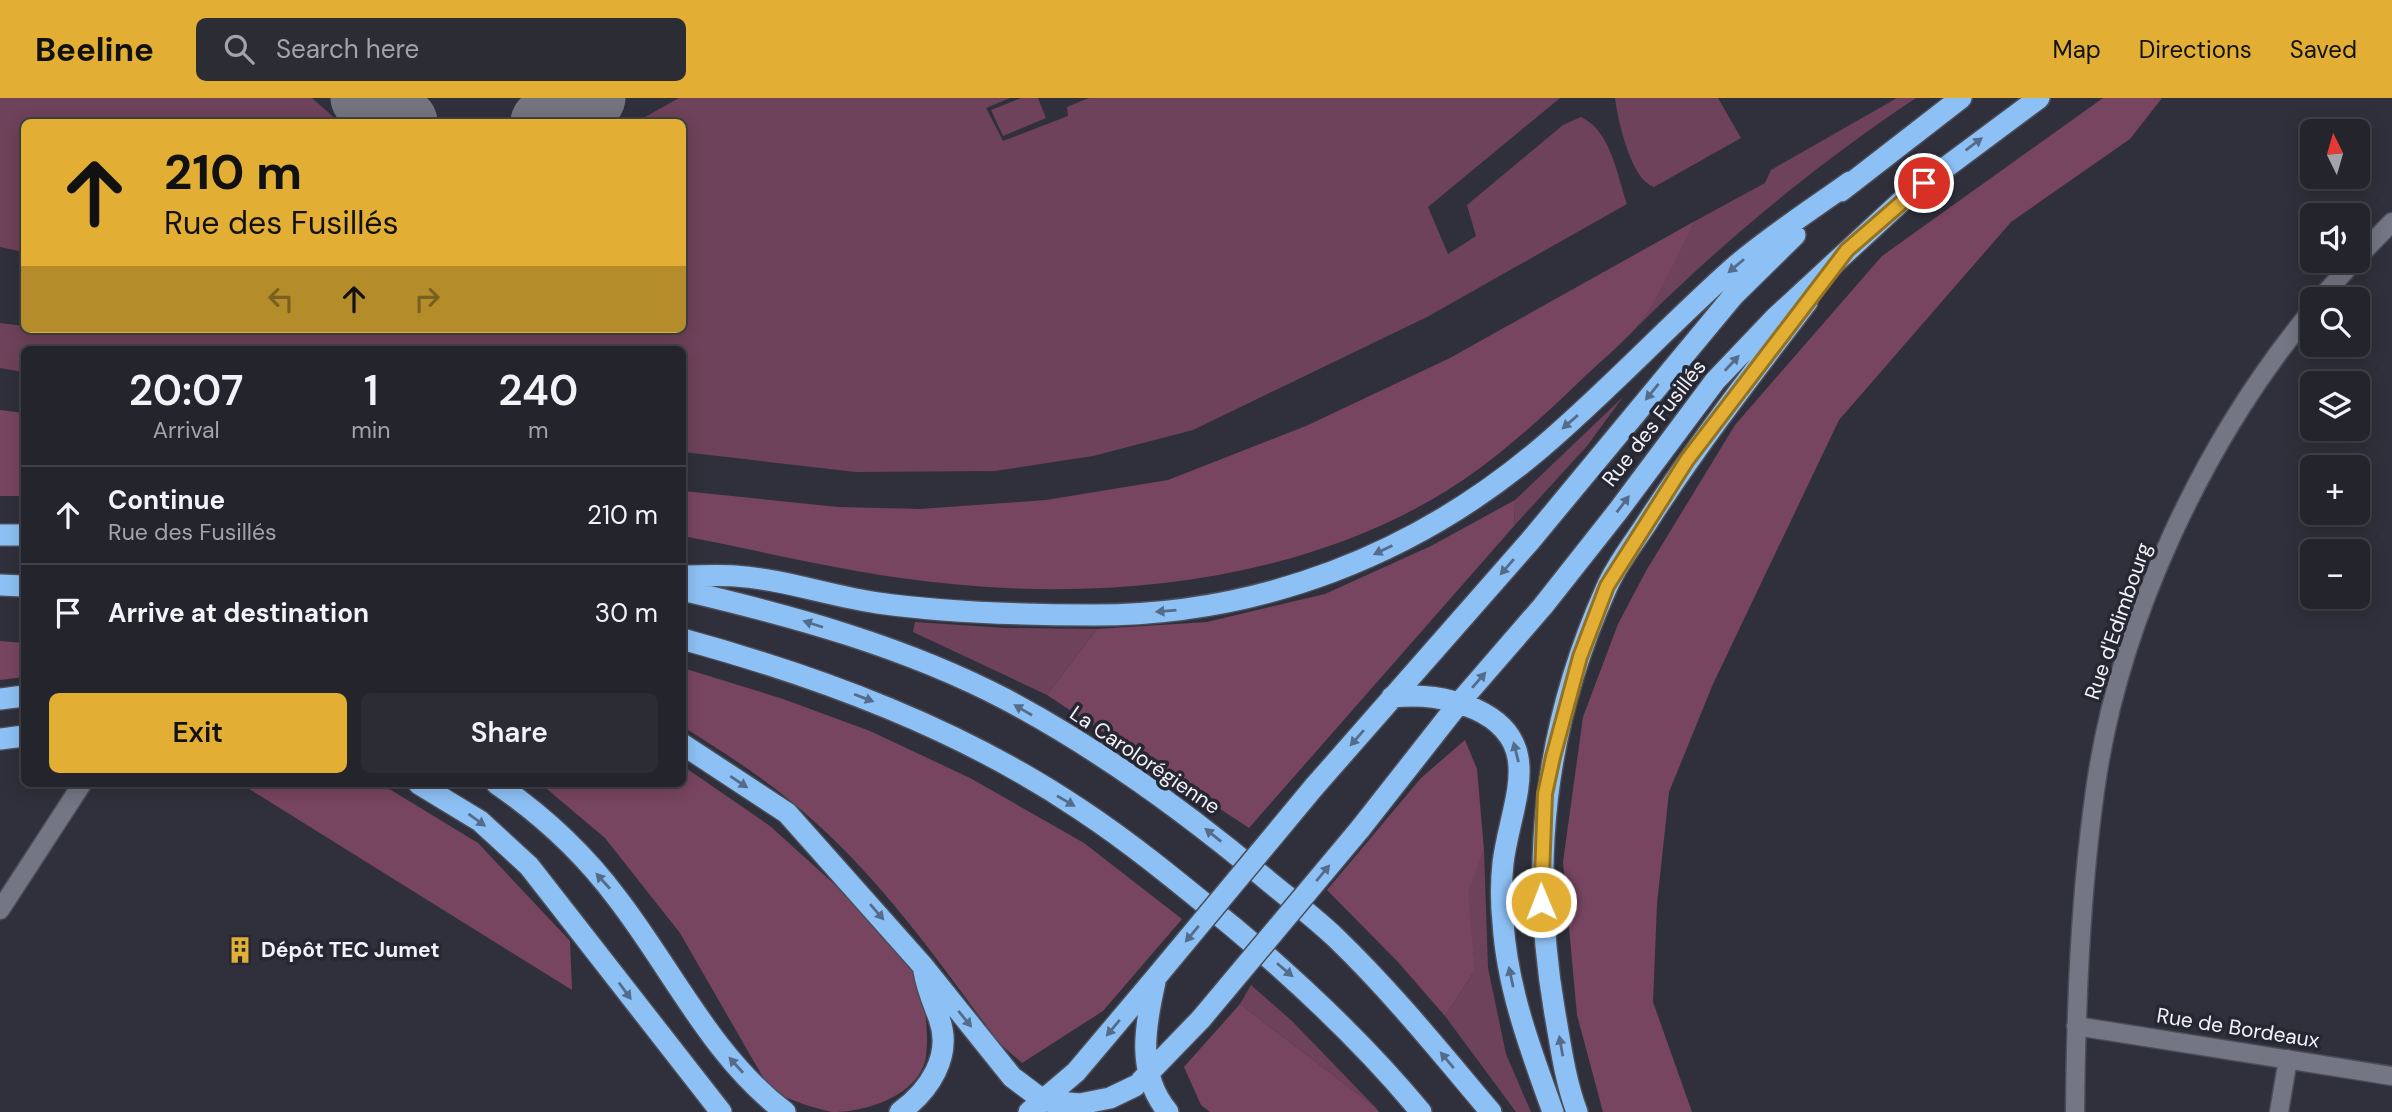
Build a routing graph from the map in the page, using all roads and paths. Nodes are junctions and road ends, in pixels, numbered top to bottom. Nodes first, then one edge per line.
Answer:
1 (1961, 98) edge
2 (2039, 98) edge
3 (1850, 182) junction
4 (2392, 222) edge
5 (2370, 245) edge
6 (1847, 250) junction
7 (2343, 273) edge
8 (2331, 287) edge
9 (2300, 327) edge
10 (0, 535) edge
11 (21, 535) edge
12 (686, 576) edge
13 (0, 585) edge
14 (21, 586) edge
15 (686, 591) edge
16 (686, 640) edge
17 (21, 696) edge
18 (1392, 697) junction
19 (0, 699) edge
20 (1459, 703) junction
21 (21, 736) edge
22 (0, 739) edge
23 (686, 747) edge
24 (80, 787) edge
25 (424, 787) edge
26 (502, 787) edge
27 (0, 910) edge
28 (923, 966) junction
29 (1157, 976) junction
30 (2076, 1026) junction
31 (2288, 1059) junction
32 (2392, 1076) edge
33 (1142, 1080) junction
34 (1037, 1106) edge
35 (721, 1112) edge
36 (785, 1112) edge
37 (900, 1112) edge
38 (1110, 1112) edge
39 (1168, 1112) edge
40 (1421, 1112) edge
41 (1491, 1112) edge
42 (1553, 1112) edge
43 (1577, 1112) edge
44 (2075, 1112) edge
45 (2278, 1112) edge

1 - 3 highway, Rue des Fusillés
6 -> 2 highway, Rue des Fusillés
3 -> 12 highway
3 -> 18 highway, Rue des Fusillés
4 - 5 street
20 -> 6 highway, Rue des Fusillés
43 -> 6 highway
7 - 8 street
9 - 30 street, Rue d'Edimbourg
10 - 11 highway
13 - 14 highway
41 -> 15 highway, La Carolorégienne
16 -> 40 highway
17 - 19 highway
18 - 20 highway
18 -> 29 highway, Rue des Fusillés, bridge
33 -> 20 highway, Rue des Fusillés, bridge
42 -> 20 highway
21 - 22 highway
23 -> 28 highway
24 - 27 street
25 -> 35 highway
36 -> 26 highway
28 -> 34 highway
28 - 37 highway
29 - 33 highway
29 -> 34 highway, Rue des Fusillés
30 - 31 street, Rue de Bordeaux
30 - 44 street, Rue d'Edimbourg
31 - 32 street, Rue de Bordeaux
31 - 45 street
33 - 34 highway
33 - 38 highway, Rue des Fusillés
33 - 39 highway

